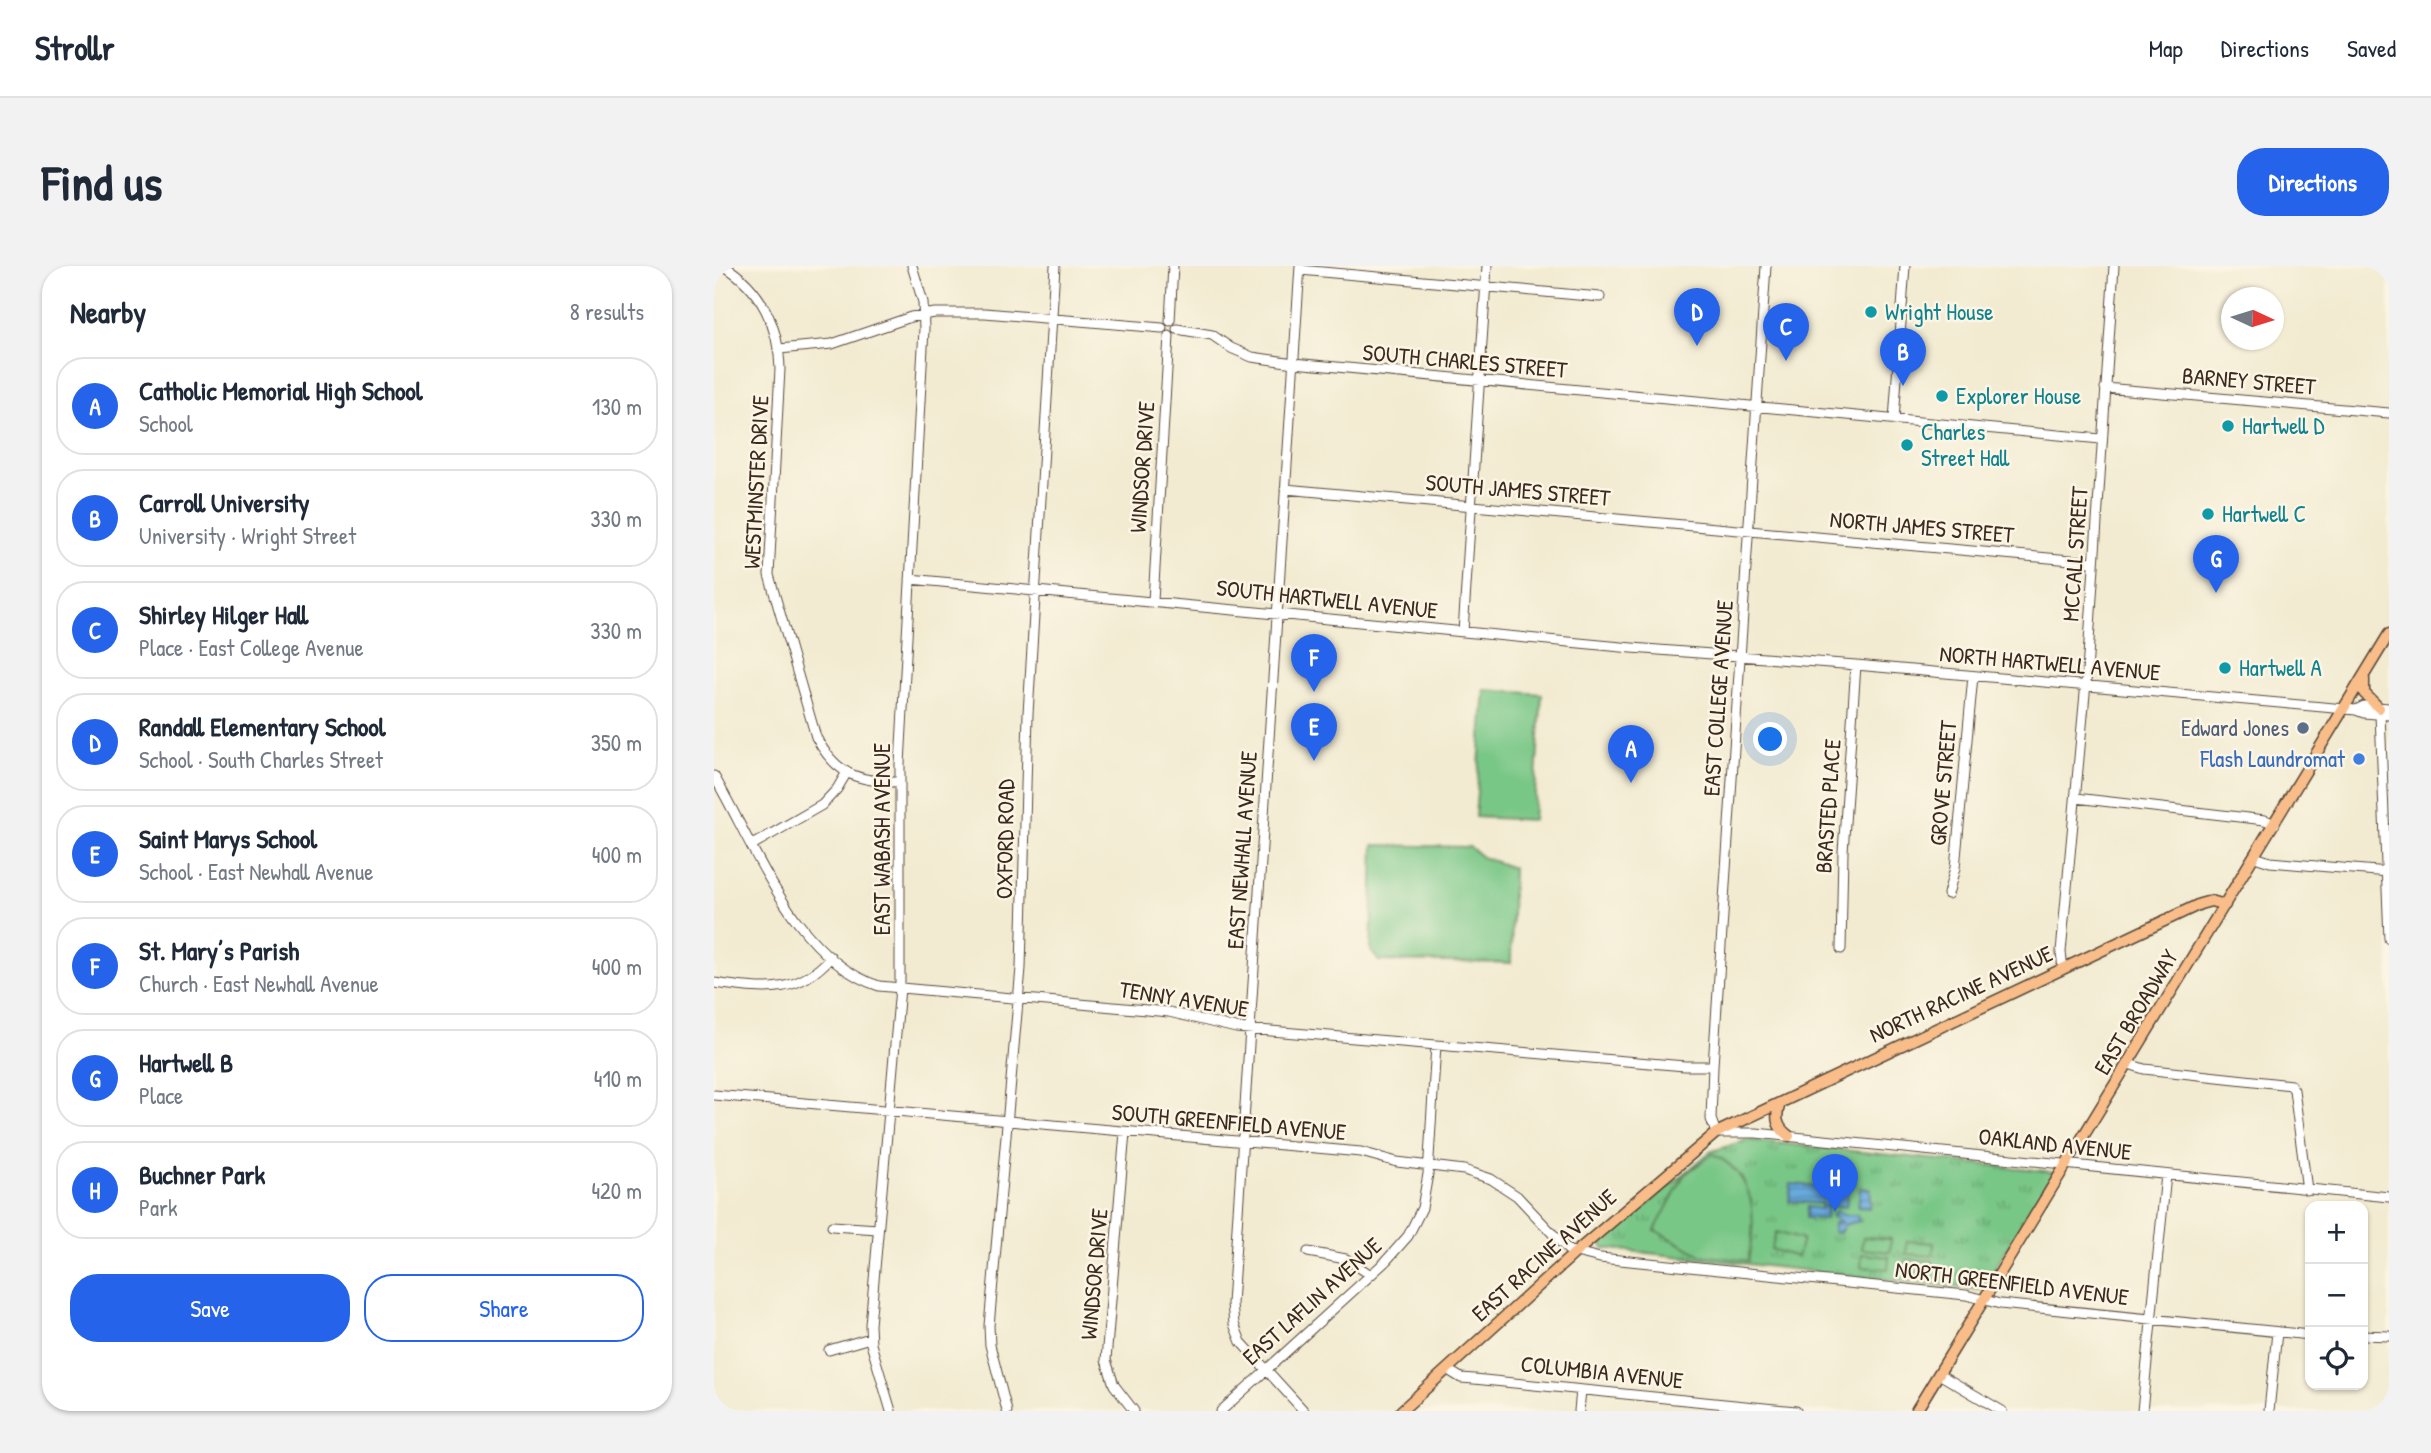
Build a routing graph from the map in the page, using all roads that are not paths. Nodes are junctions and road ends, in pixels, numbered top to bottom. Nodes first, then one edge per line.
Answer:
1 (724, 266) edge
2 (912, 266) edge
3 (1055, 266) edge
4 (1173, 266) edge
5 (1487, 266) edge
6 (1766, 266) edge
7 (1905, 266) edge
8 (2113, 266) edge
9 (1300, 268) edge
10 (1485, 286) junction
11 (1600, 297) dead end
12 (924, 314) junction
13 (1052, 319) junction
14 (1170, 321) junction
15 (1177, 329) junction
16 (1165, 332) junction
17 (779, 349) junction
18 (1293, 363) junction
19 (1479, 382) junction
20 (2105, 388) junction
21 (1756, 408) junction
22 (2389, 413) edge
23 (1895, 420) junction
24 (2101, 439) junction
25 (1285, 489) junction
26 (1471, 505) junction
27 (1747, 531) junction
28 (2093, 562) junction
29 (910, 579) junction
30 (1035, 590) junction
31 (1153, 601) junction
32 (1278, 612) junction
33 (1463, 632) junction
34 (2389, 634) edge
35 (1740, 656) junction
36 (1856, 665) junction
37 (2365, 674) junction
38 (1973, 676) junction
39 (2086, 685) junction
40 (2350, 709) junction
41 (2384, 711) edge
42 (847, 772) junction
43 (714, 776) edge
44 (900, 782) junction
45 (2076, 798) junction
46 (2274, 824) junction
47 (752, 845) junction
48 (2255, 856) junction
49 (2388, 872) edge
50 (1948, 894) dead end
51 (2225, 905) junction
52 (2389, 939) edge
53 (1841, 949) dead end
54 (831, 957) junction
55 (2063, 969) junction
56 (714, 983) edge
57 (901, 988) junction
58 (1018, 999) junction
59 (1250, 1029) junction
60 (1436, 1045) junction
61 (2129, 1064) junction
62 (1713, 1066) junction
63 (714, 1095) edge
64 (1780, 1103) junction
65 (889, 1111) junction
66 (1008, 1121) junction
67 (1125, 1132) junction
68 (1716, 1133) junction
69 (1789, 1136) junction
70 (1243, 1142) junction
71 (1428, 1165) junction
72 (2068, 1165) junction
73 (2166, 1175) junction
74 (2307, 1190) junction
75 (2389, 1198) edge
76 (832, 1226) dead end
77 (878, 1229) junction
78 (1308, 1252) dead end
79 (1577, 1252) junction
80 (1710, 1269) joint
81 (1371, 1275) junction
82 (1985, 1299) junction
83 (2152, 1319) junction
84 (2277, 1332) junction
85 (2305, 1335) edge
86 (2368, 1335) edge
87 (2389, 1336) edge
88 (870, 1338) junction
89 (829, 1350) dead end
90 (1448, 1370) junction
91 (1266, 1371) junction
92 (1939, 1374) junction
93 (1581, 1390) junction
94 (891, 1411) edge
95 (1007, 1411) edge
96 (1135, 1411) edge
97 (1221, 1411) edge
98 (1304, 1411) edge
99 (1401, 1411) edge
100 (1579, 1411) edge
101 (1796, 1411) edge
102 (1916, 1411) edge
103 (2002, 1411) edge
104 (2142, 1411) edge
105 (2269, 1411) edge

1 - 17 street, WESTMINSTER DRIVE
2 - 12 street, EAST WABASH AVENUE
3 - 13 street, OXFORD ROAD
4 - 14 street
5 - 10 street
6 - 21 street, EAST COLLEGE AVENUE
7 - 23 street
8 - 20 street, MCCALL STREET
9 - 10 street
9 - 18 street, EAST NEWHALL AVENUE
10 - 11 street
10 - 19 street
12 - 13 street
12 - 17 street
12 - 29 street, EAST WABASH AVENUE
13 - 16 street
13 - 30 street, OXFORD ROAD
14 - 15 street
14 - 16 street
15 - 16 street
15 - 18 street, SOUTH CHARLES STREET
16 - 31 street, WINDSOR DRIVE
17 - 42 street, WESTMINSTER DRIVE
18 - 19 street, SOUTH CHARLES STREET
18 - 25 street, EAST NEWHALL AVENUE
19 - 21 street, SOUTH CHARLES STREET
19 - 26 street
20 - 22 street, BARNEY STREET
20 - 24 street, MCCALL STREET
21 - 23 street, SOUTH CHARLES STREET
21 - 27 street, EAST COLLEGE AVENUE
23 - 24 street, SOUTH CHARLES STREET
24 - 28 street, MCCALL STREET
25 - 26 street, SOUTH JAMES STREET
25 - 32 street, EAST NEWHALL AVENUE
26 - 27 street, SOUTH JAMES STREET
26 - 33 street
27 - 28 street, NORTH JAMES STREET
27 - 35 street, EAST COLLEGE AVENUE
28 - 39 street, MCCALL STREET
29 - 30 street, SOUTH HARTWELL AVENUE
29 - 44 street, EAST WABASH AVENUE
30 - 31 street, SOUTH HARTWELL AVENUE
30 - 58 street, OXFORD ROAD
31 - 32 street, SOUTH HARTWELL AVENUE
32 - 33 street, SOUTH HARTWELL AVENUE
32 - 59 street, EAST NEWHALL AVENUE
33 - 35 street, SOUTH HARTWELL AVENUE
34 - 37 main road, EAST BROADWAY
35 - 36 street, NORTH HARTWELL AVENUE
35 - 62 street, EAST COLLEGE AVENUE
36 - 38 street, NORTH HARTWELL AVENUE
36 - 53 street, BRASTED PLACE
37 - 40 main road, EAST BROADWAY
37 - 41 main road
38 - 39 street, NORTH HARTWELL AVENUE
38 - 50 street, GROVE STREET
39 - 40 street, NORTH HARTWELL AVENUE
39 - 45 street, MCCALL STREET
40 - 41 street, NORTH HARTWELL AVENUE
40 - 46 main road, EAST BROADWAY
41 - 49 street
42 - 44 street, WESTMINSTER DRIVE
42 - 47 street
43 - 47 street, TENNY AVENUE
44 - 57 street, EAST WABASH AVENUE
45 - 46 street
45 - 55 street, MCCALL STREET
46 - 48 main road, EAST BROADWAY
47 - 54 street, TENNY AVENUE
48 - 49 street
48 - 51 main road, EAST BROADWAY
49 - 52 street
51 - 55 main road, NORTH RACINE AVENUE
51 - 61 main road, EAST BROADWAY
54 - 56 street
54 - 57 street, TENNY AVENUE
55 - 64 main road, NORTH RACINE AVENUE
57 - 58 street, TENNY AVENUE
57 - 65 street, EAST WABASH AVENUE
58 - 59 street, TENNY AVENUE
58 - 66 street, OXFORD ROAD
59 - 60 street, TENNY AVENUE
59 - 70 street, EAST NEWHALL AVENUE
60 - 62 street, TENNY AVENUE
60 - 71 street, EAST LAFLIN AVENUE
61 - 72 main road, EAST BROADWAY
61 - 74 street
62 - 68 street, EAST COLLEGE AVENUE
63 - 65 street, SOUTH GREENFIELD AVENUE
64 - 68 main road, NORTH RACINE AVENUE
64 - 69 main road
65 - 66 street, SOUTH GREENFIELD AVENUE
65 - 77 street, EAST WABASH AVENUE
66 - 67 street, SOUTH GREENFIELD AVENUE
66 - 95 street, OXFORD ROAD
67 - 70 street, SOUTH GREENFIELD AVENUE
67 - 96 street, WINDSOR DRIVE
68 - 69 street, OAKLAND AVENUE
68 - 79 main road, EAST RACINE AVENUE
69 - 72 street, OAKLAND AVENUE
70 - 71 street, SOUTH GREENFIELD AVENUE
70 - 91 street, EAST NEWHALL AVENUE
71 - 79 street, SOUTH GREENFIELD AVENUE
71 - 81 street, EAST LAFLIN AVENUE
72 - 73 street, OAKLAND AVENUE
72 - 82 main road, EAST BROADWAY
73 - 74 street, OAKLAND AVENUE
73 - 83 street
74 - 75 street, OAKLAND AVENUE
76 - 77 street
77 - 88 street, EAST WABASH AVENUE
78 - 81 street
79 - 80 street, SOUTH GREENFIELD AVENUE
79 - 90 main road, EAST RACINE AVENUE
80 - 82 street, NORTH GREENFIELD AVENUE
81 - 91 street, EAST LAFLIN AVENUE
82 - 83 street, NORTH GREENFIELD AVENUE
82 - 92 main road, EAST BROADWAY
83 - 84 street, NORTH GREENFIELD AVENUE
83 - 104 street
84 - 85 street, NORTH GREENFIELD AVENUE
84 - 105 street
86 - 87 street
88 - 89 street
88 - 94 street, EAST WABASH AVENUE
90 - 93 street, COLUMBIA AVENUE
90 - 99 main road, EAST RACINE AVENUE
91 - 97 street, EAST LAFLIN AVENUE
91 - 98 street, EAST NEWHALL AVENUE
92 - 102 main road, EAST BROADWAY
92 - 103 street
93 - 100 street
93 - 101 street, COLUMBIA AVENUE

